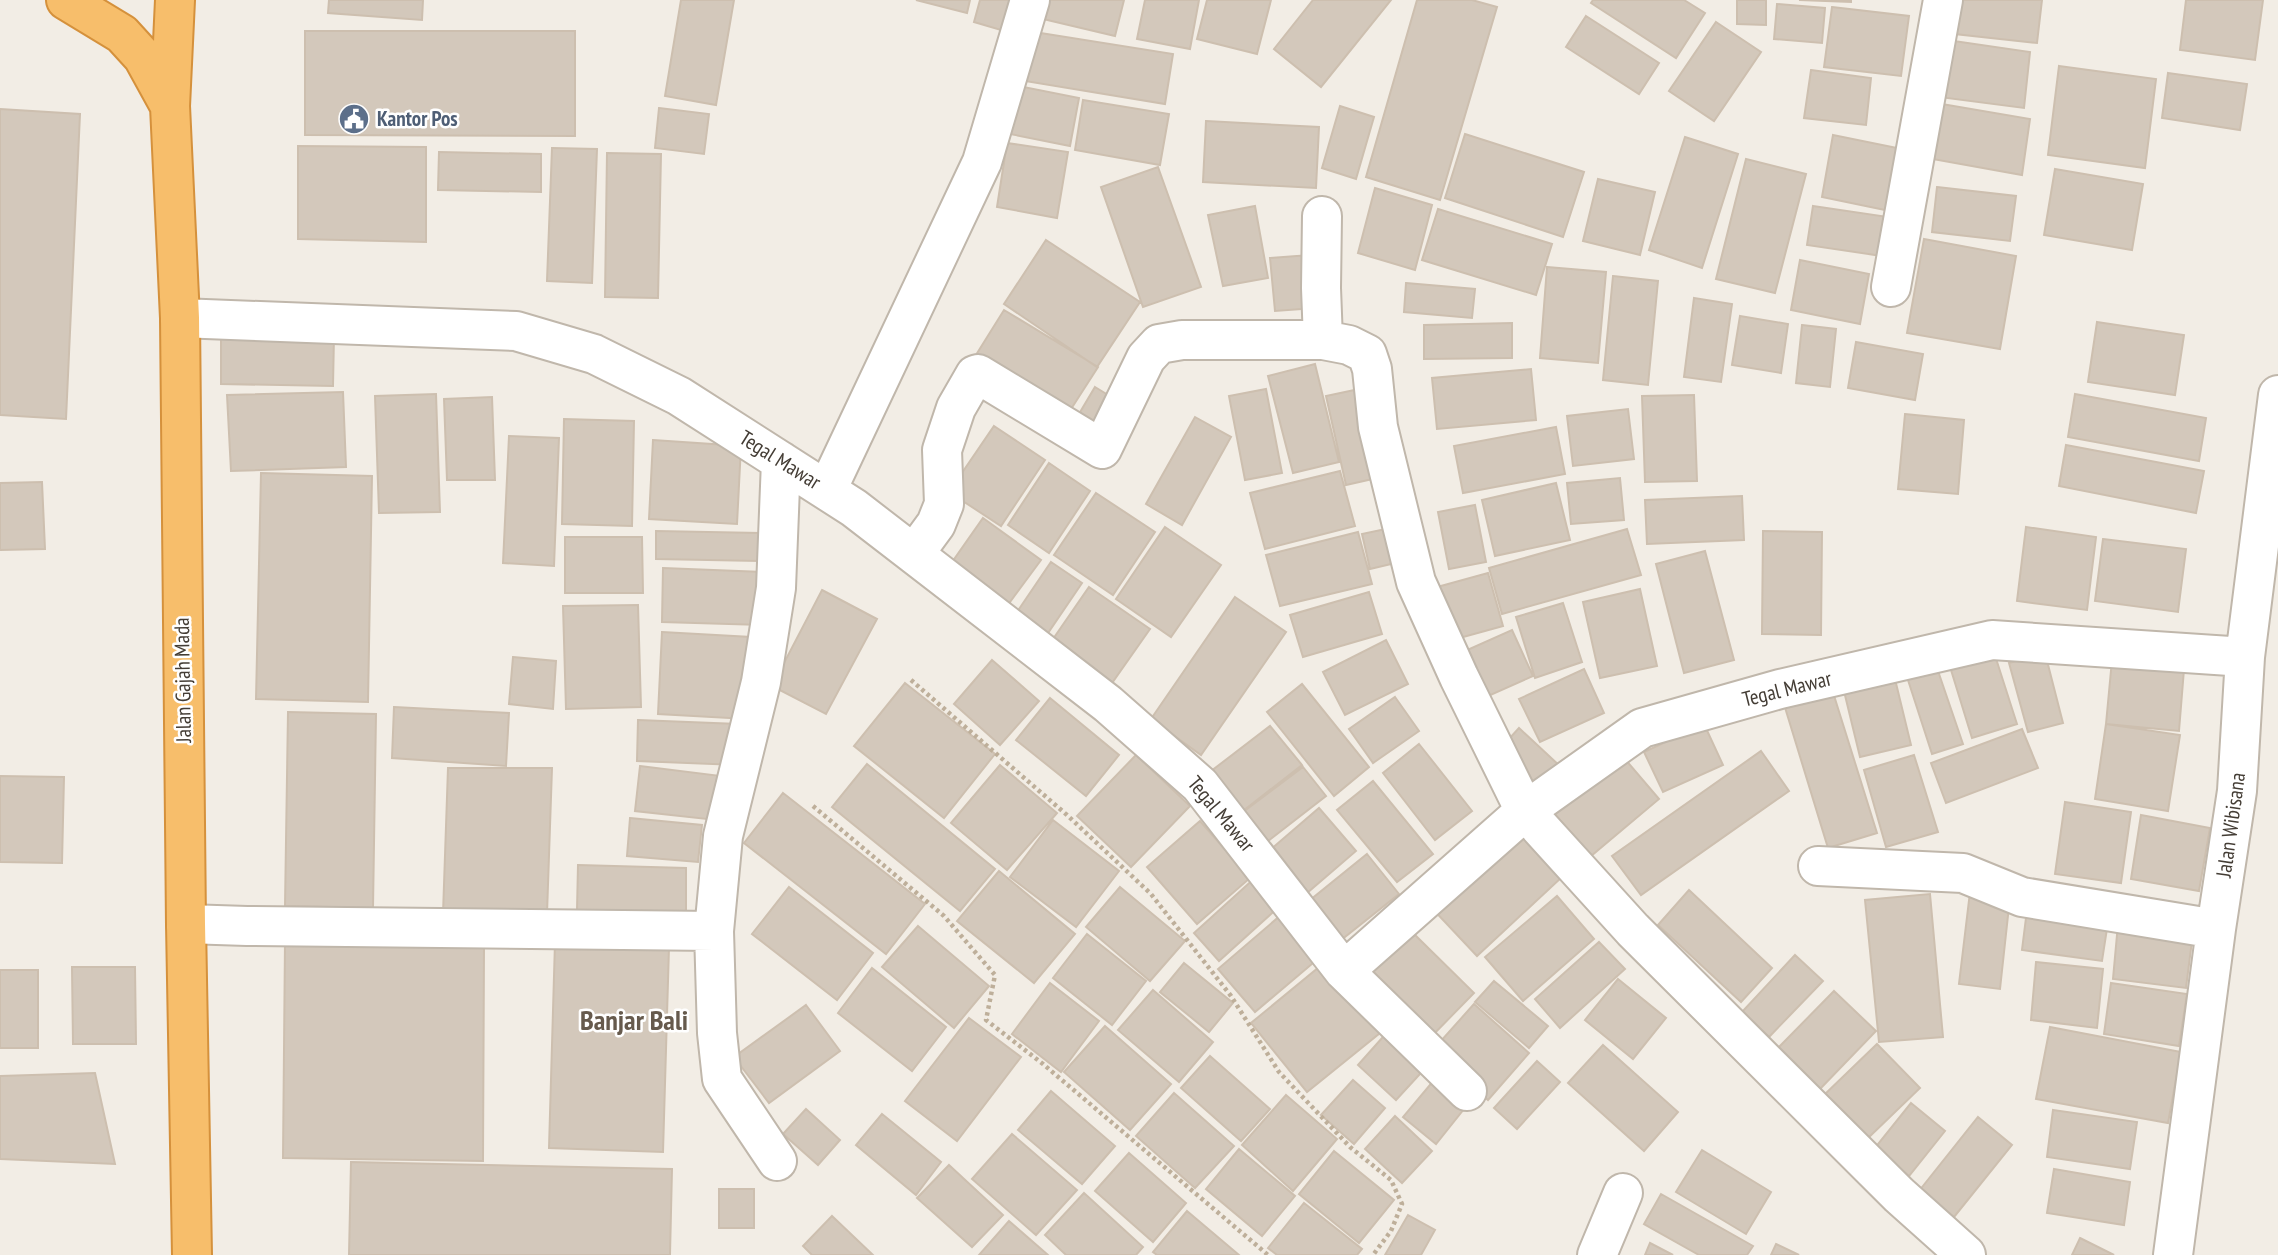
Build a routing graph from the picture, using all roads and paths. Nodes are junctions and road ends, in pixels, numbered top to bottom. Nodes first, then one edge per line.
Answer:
1 (66, 0) edge
2 (174, 0) edge
3 (1030, 0) edge
4 (1943, 0) edge
5 (170, 106) junction
6 (1322, 216) dead end
7 (1891, 287) dead end
8 (180, 318) junction
9 (1323, 340) junction
10 (2278, 395) edge
11 (781, 461) junction
12 (827, 490) junction
13 (914, 554) junction
14 (2245, 657) junction
15 (911, 680) dead end
16 (813, 806) dead end
17 (1525, 811) junction
18 (1818, 866) dead end
19 (186, 924) junction
20 (2216, 929) junction
21 (714, 931) junction
22 (1344, 971) junction
23 (1467, 1091) dead end
24 (777, 1161) dead end
25 (1623, 1193) dead end
26 (192, 1255) edge
27 (1268, 1255) edge
28 (1373, 1255) edge
29 (1597, 1255) edge
30 (1966, 1255) edge
31 (2173, 1255) edge

1 - 5 highway
2 - 5 highway, Jalan Gajah Mada
3 - 12 street
4 - 7 street
5 - 8 highway, Jalan Gajah Mada
6 - 9 street
8 - 11 street, Tegal Mawar
8 - 19 highway, Jalan Gajah Mada
9 - 13 street
9 - 17 street
10 - 14 street, Jalan Wibisana
11 - 12 street, Tegal Mawar
11 - 21 street
12 - 13 street, Tegal Mawar
13 - 22 street, Tegal Mawar
14 - 17 street, Tegal Mawar
14 - 20 street, Jalan Wibisana
15 - 28 path
16 - 27 path
17 - 22 street, Tegal Mawar
17 - 30 street
18 - 20 street
19 - 21 street
19 - 26 highway, Jalan Gajah Mada
20 - 31 street, Jalan Wibisana
21 - 24 street
22 - 23 street
25 - 29 street

